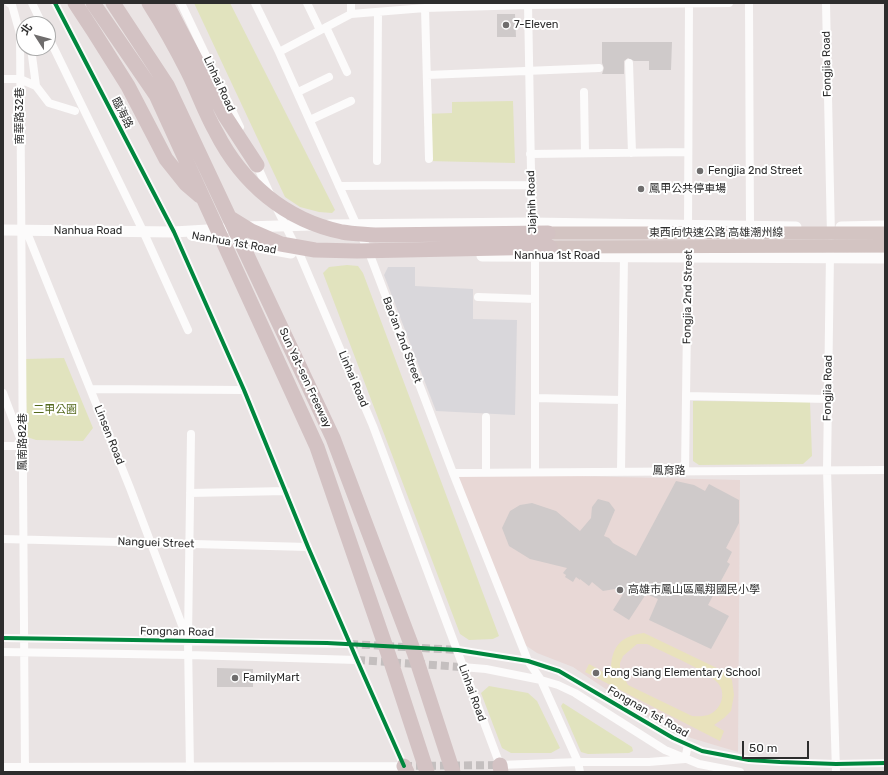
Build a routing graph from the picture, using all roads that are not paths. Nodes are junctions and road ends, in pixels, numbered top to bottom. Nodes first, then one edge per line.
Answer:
1 (9, 3) edge
2 (32, 3) edge
3 (55, 3) edge
4 (75, 3) edge
5 (93, 3) edge
6 (113, 3) edge
7 (149, 3) edge
8 (166, 3) edge
9 (181, 3) edge
10 (255, 3) edge
11 (307, 3) edge
12 (351, 3) edge
13 (689, 3) edge
14 (729, 3) edge
15 (749, 3) edge
16 (826, 3) edge
17 (528, 4) edge
18 (430, 6) edge
19 (378, 12) junction
20 (351, 14) junction
21 (38, 16) edge
22 (323, 28) junction
23 (56, 52) edge
24 (280, 52) junction
25 (32, 56) edge
26 (629, 63) dead end
27 (599, 68) dead end
28 (529, 71) junction
29 (347, 72) dead end
30 (427, 75) junction
31 (329, 77) dead end
32 (3, 79) edge
33 (20, 79) junction
34 (36, 86) junction
35 (298, 92) junction
36 (584, 92) dead end
37 (351, 101) dead end
38 (75, 111) dead end
39 (310, 120) junction
40 (688, 152) junction
41 (585, 153) junction
42 (632, 153) junction
43 (530, 154) junction
44 (429, 159) dead end
45 (377, 160) dead end
46 (257, 165) junction
47 (531, 185) junction
48 (339, 186) junction
49 (531, 223) junction
50 (284, 225) junction
51 (357, 225) junction
52 (688, 225) junction
53 (750, 226) junction
54 (885, 226) edge
55 (831, 227) junction
56 (3, 230) edge
57 (23, 230) junction
58 (143, 231) junction
59 (174, 232) junction
60 (885, 233) edge
61 (549, 240) junction
62 (885, 246) edge
63 (300, 255) junction
64 (370, 255) junction
65 (535, 256) junction
66 (624, 256) junction
67 (688, 256) junction
68 (830, 258) junction
69 (885, 258) edge
70 (478, 297) dead end
71 (535, 299) junction
72 (188, 330) dead end
73 (91, 389) junction
74 (244, 390) junction
75 (3, 393) edge
76 (686, 396) junction
77 (535, 398) junction
78 (828, 399) junction
79 (622, 400) junction
80 (486, 417) dead end
81 (191, 434) dead end
82 (3, 446) edge
83 (23, 446) junction
84 (827, 470) junction
85 (885, 470) edge
86 (621, 471) junction
87 (685, 471) junction
88 (486, 472) junction
89 (535, 472) junction
90 (453, 473) junction
91 (286, 491) junction
92 (190, 493) junction
93 (3, 539) edge
94 (23, 539) junction
95 (152, 543) junction
96 (190, 544) junction
97 (308, 547) junction
98 (3, 638) edge
99 (24, 638) junction
100 (188, 641) junction
101 (350, 644) junction
102 (458, 650) junction
103 (3, 652) edge
104 (24, 653) junction
105 (189, 656) junction
106 (357, 660) junction
107 (528, 661) junction
108 (462, 667) junction
109 (541, 680) junction
110 (688, 745) junction
111 (685, 759) junction
112 (578, 762) junction
113 (885, 763) edge
114 (3, 767) edge
115 (500, 768) edge
116 (836, 768) edge
117 (190, 769) edge
118 (405, 769) edge
119 (25, 770) edge
120 (427, 772) edge
121 (453, 772) edge
122 (580, 772) edge
123 (737, 772) edge

1 - 33 street, 南華路32巷
2 - 21 street
3 - 59 street, 臨海路
4 - 61 highway
5 - 120 highway, Sun Yat-sen Freeway
6 - 121 highway, Sun Yat-sen Freeway
7 - 61 highway
8 - 46 highway
9 - 46 street, Linhai Road
10 - 24 street, Bao'an 2nd Street
11 - 22 street
12 - 20 street
13 - 14 street
13 - 17 street
13 - 40 street, Fongjia 2nd Street
15 - 53 street
16 - 55 street, Fongjia Road
17 - 18 street
17 - 28 street, Jiajhih Road
18 - 19 street
18 - 30 street
19 - 20 street
19 - 45 street
20 - 22 street
22 - 24 street
22 - 29 street
23 - 58 street
24 - 35 street, Bao'an 2nd Street
25 - 34 street
26 - 42 street
27 - 28 street
28 - 30 street
28 - 43 street, Jiajhih Road
30 - 44 street
31 - 35 street
32 - 33 street
33 - 34 street
33 - 57 street, 南華路32巷
34 - 38 street
35 - 39 street, Bao'an 2nd Street
36 - 41 street
37 - 39 street
39 - 48 street, Bao'an 2nd Street
40 - 42 street
40 - 52 street, Fongjia 2nd Street
41 - 42 street
41 - 43 street
43 - 47 street, Jiajhih Road
46 - 50 street, Linhai Road
47 - 48 street
47 - 49 street, Jiajhih Road
48 - 51 street, Bao'an 2nd Street
49 - 51 main road, Nanhua 1st Road
49 - 52 main road, Nanhua 1st Road
49 - 65 street, Jiajhih Road
50 - 51 main road, Nanhua 1st Road
50 - 59 main road, Nanhua 1st Road
50 - 63 street, Linhai Road
51 - 64 street, Bao'an 2nd Street
52 - 53 main road, Nanhua 1st Road
52 - 67 street, Fongjia 2nd Street
53 - 55 main road, Nanhua 1st Road
54 - 55 main road, Nanhua 1st Road
55 - 68 street, Fongjia Road
56 - 57 main road, Nanhua Road
57 - 58 main road, Nanhua Road
57 - 73 street, Linsen Road
57 - 83 street, 鳳南路82巷
58 - 59 main road, Nanhua Road
58 - 72 street
59 - 63 main road, Nanhua 1st Road
59 - 74 street, 臨海路
60 - 61 highway, 東西向快速公路 高雄潮州線
61 - 62 highway, 東西向快速公路 高雄潮州線
63 - 64 main road, Nanhua 1st Road
63 - 102 street, Linhai Road
64 - 65 main road, Nanhua 1st Road
64 - 90 street, Bao'an 2nd Street
65 - 66 main road, Nanhua 1st Road
65 - 71 street, Jiajhih Road
66 - 67 main road, Nanhua 1st Road
66 - 79 street
67 - 68 main road, Nanhua 1st Road
67 - 76 street, Fongjia 2nd Street
68 - 69 main road, Nanhua 1st Road
68 - 78 street, Fongjia Road
70 - 71 street
71 - 77 street, Jiajhih Road
73 - 74 street
73 - 95 street, Linsen Road
74 - 91 street, 臨海路
75 - 83 street
76 - 78 street
76 - 87 street, Fongjia 2nd Street
77 - 79 street
77 - 89 street, Jiajhih Road
78 - 84 street, Fongjia Road
79 - 86 street
80 - 88 street
81 - 92 street
82 - 83 street
83 - 94 street, 鳳南路82巷
84 - 85 street, 鳳育路
84 - 87 street, 鳳育路
84 - 116 street, Fongjia Road
86 - 87 street, 鳳育路
86 - 89 street, 鳳育路
88 - 89 street, 鳳育路
88 - 90 street, 鳳育路
90 - 107 street, Bao'an 2nd Street
91 - 92 street
91 - 97 street, 臨海路
92 - 96 street
93 - 94 street, Nanguei Street
94 - 95 street, Nanguei Street
94 - 99 street, 鳳南路82巷
95 - 96 street, Nanguei Street
95 - 100 street, Linsen Road
96 - 97 street, Nanguei Street
96 - 100 street
97 - 101 street, 臨海路
98 - 99 street, Fongnan Road
99 - 100 street, Fongnan Road
99 - 104 street, 鳳南路82巷
100 - 101 street, Fongnan Road
100 - 105 street
101 - 106 street, 臨海路
102 - 107 street, Fongnan 1st Road
102 - 108 street, Linhai Road
103 - 104 street
104 - 105 street
104 - 119 street, 鳳南路82巷
105 - 106 street
105 - 117 street
106 - 118 street, 臨海路
107 - 109 street, Bao'an 2nd Street
107 - 110 street, Fongnan 1st Road
108 - 109 street, Fongnan 1st Road
108 - 115 street, Linhai Road
109 - 111 street, Fongnan 1st Road
109 - 112 street, Bao'an 2nd Street
110 - 111 street
110 - 116 street, Fongnan 1st Road
111 - 112 street
111 - 123 street, Fongnan 1st Road
112 - 115 street
112 - 122 street, Bao'an 2nd Street
113 - 116 street, Fongnan 1st Road
114 - 119 street
117 - 118 street
117 - 119 street

